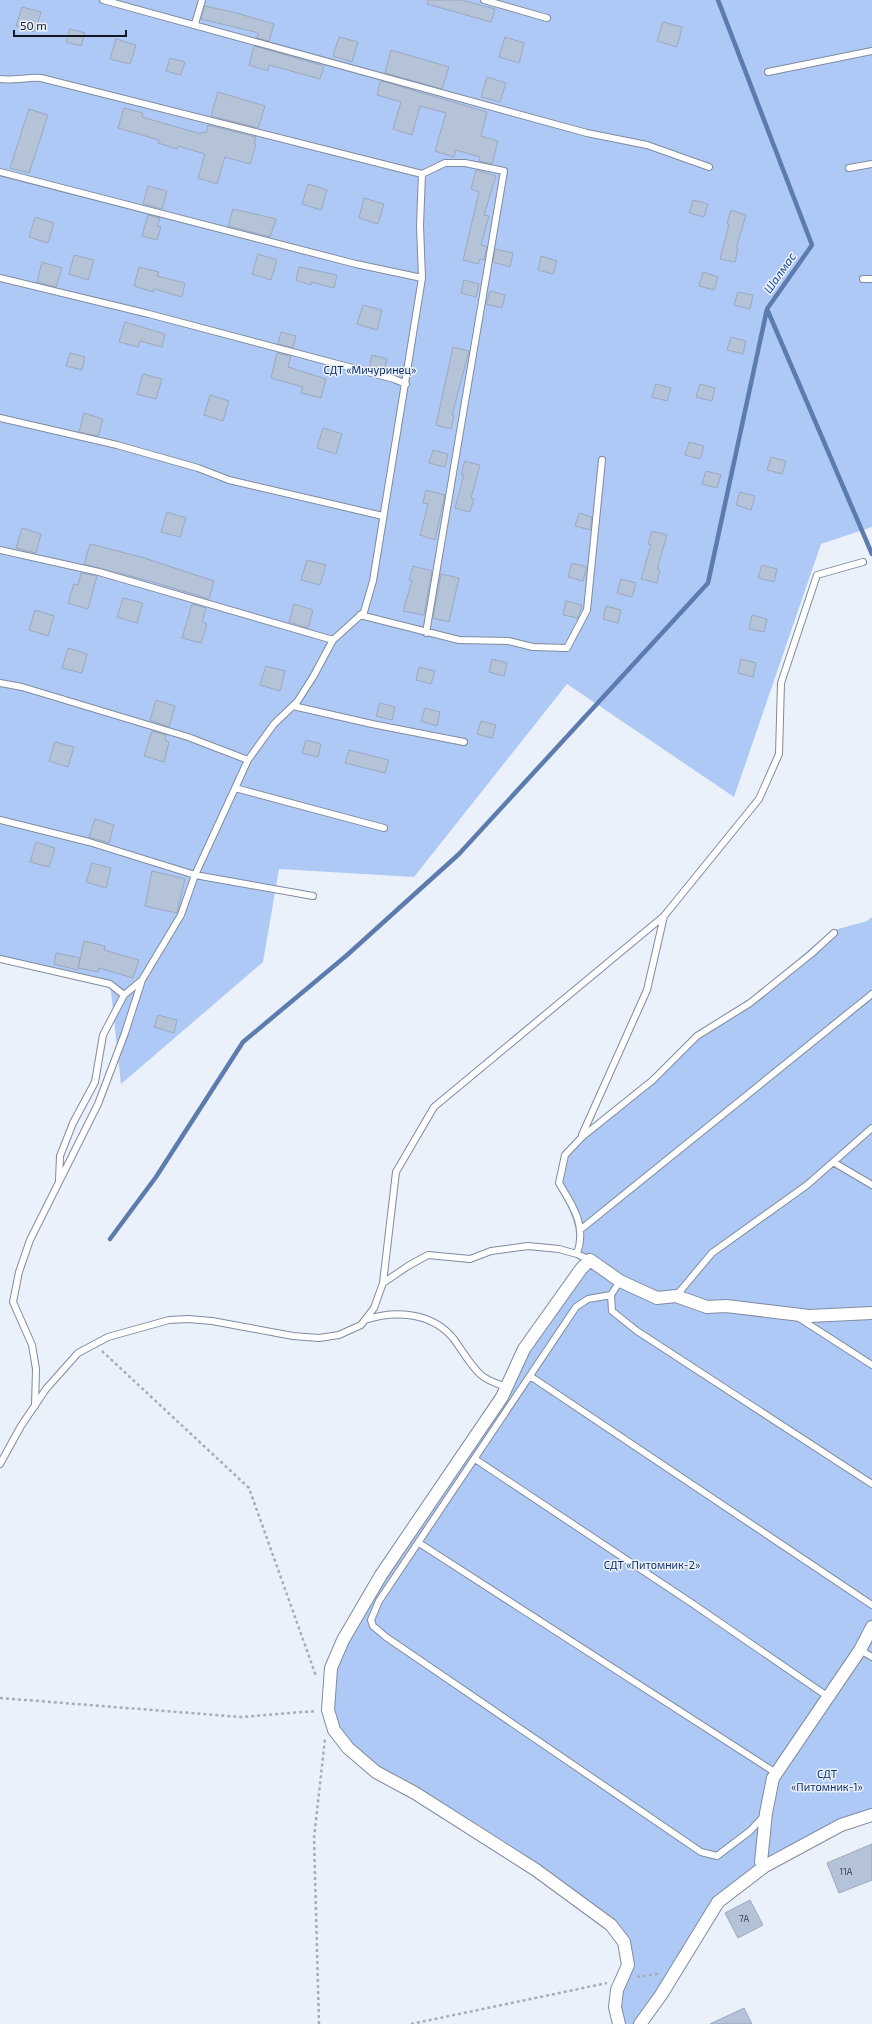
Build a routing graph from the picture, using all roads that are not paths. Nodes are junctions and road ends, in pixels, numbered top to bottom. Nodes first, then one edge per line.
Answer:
1 (103, 0) edge
2 (202, 0) edge
3 (484, 0) edge
4 (547, 18) dead end
5 (195, 24) junction
6 (872, 52) edge
7 (768, 72) dead end
8 (0, 79) edge
9 (872, 164) edge
10 (709, 167) dead end
11 (849, 168) dead end
12 (0, 172) edge
13 (422, 174) junction
14 (0, 278) edge
15 (422, 278) junction
16 (863, 278) dead end
17 (872, 279) edge
18 (406, 384) junction
19 (0, 418) edge
20 (602, 460) dead end
21 (383, 516) junction
22 (0, 550) edge
23 (863, 562) dead end
24 (360, 615) junction
25 (426, 633) junction
26 (333, 640) junction
27 (0, 683) edge
28 (293, 706) junction
29 (464, 742) dead end
30 (248, 760) junction
31 (235, 788) junction
32 (0, 820) edge
33 (384, 828) dead end
34 (195, 875) junction
35 (313, 896) dead end
36 (664, 916) junction
37 (834, 933) dead end
38 (0, 959) edge
39 (142, 980) junction
40 (872, 994) edge
41 (124, 995) junction
42 (872, 1128) edge
43 (582, 1137) junction
44 (833, 1162) junction
45 (59, 1183) junction
46 (872, 1185) edge
47 (580, 1230) junction
48 (577, 1254) junction
49 (590, 1260) junction
50 (620, 1281) junction
51 (383, 1283) junction
52 (611, 1295) junction
53 (676, 1296) junction
54 (792, 1313) junction
55 (872, 1313) edge
56 (364, 1320) junction
57 (872, 1365) edge
58 (530, 1376) junction
59 (506, 1387) junction
60 (35, 1406) junction
61 (475, 1459) junction
62 (0, 1464) edge
63 (872, 1484) edge
64 (418, 1543) junction
65 (872, 1604) edge
66 (872, 1627) edge
67 (860, 1650) junction
68 (872, 1656) edge
69 (827, 1696) junction
70 (776, 1773) junction
71 (766, 1813) junction
72 (872, 1815) edge
73 (765, 1866) junction
74 (619, 2024) edge
75 (640, 2024) edge

1 - 5 lane
2 - 5 lane
3 - 4 lane
5 - 10 lane
6 - 7 lane
8 - 13 lane
9 - 11 lane
12 - 15 lane
13 - 15 lane
13 - 25 lane
14 - 18 lane
15 - 18 lane
16 - 17 lane
18 - 21 lane
19 - 21 lane
20 - 25 lane
21 - 24 lane
22 - 26 lane
23 - 36 lane
24 - 25 lane
24 - 26 lane
26 - 28 lane
27 - 30 lane
28 - 29 lane
28 - 30 lane
30 - 31 lane
31 - 33 lane
31 - 34 lane
32 - 34 lane
34 - 35 lane
34 - 39 lane
36 - 43 lane
36 - 51 lane
37 - 43 lane
38 - 41 lane
39 - 41 lane
39 - 45 lane
40 - 47 lane
41 - 45 lane
42 - 44 lane
43 - 47 lane
44 - 46 lane
44 - 53 lane
45 - 60 lane
47 - 48 lane
48 - 49 lane
48 - 51 lane
49 - 50 street
49 - 59 street
50 - 52 lane
50 - 53 street
51 - 56 lane
52 - 58 lane
52 - 63 lane
53 - 54 street
54 - 55 street
54 - 57 lane
56 - 59 lane
56 - 60 lane
58 - 61 lane
58 - 65 lane
59 - 74 street
60 - 62 lane
61 - 64 lane
61 - 69 lane
64 - 70 lane
64 - 71 lane
66 - 67 street
67 - 68 lane
67 - 69 street
69 - 70 street
70 - 71 street
71 - 73 street
72 - 73 street
73 - 75 street

